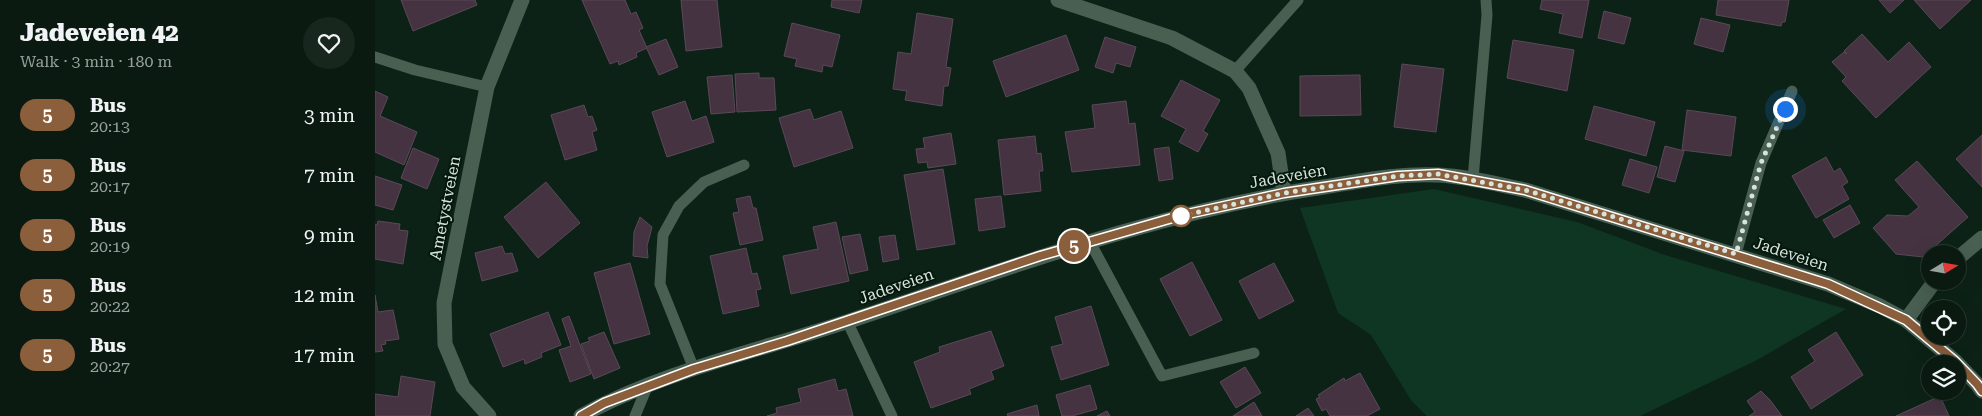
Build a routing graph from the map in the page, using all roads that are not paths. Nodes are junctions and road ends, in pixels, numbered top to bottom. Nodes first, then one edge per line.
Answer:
1 (522, 0) edge
2 (1059, 0) edge
3 (1298, 0) edge
4 (1486, 0) edge
5 (375, 56) edge
6 (1235, 71) junction
7 (487, 87) junction
8 (1792, 91) dead end
9 (744, 165) dead end
10 (1473, 179) junction
11 (1284, 193) junction
12 (1982, 238) edge
13 (1089, 242) junction
14 (1966, 251) edge
15 (1736, 254) junction
16 (1928, 290) edge
17 (1906, 320) junction
18 (847, 321) junction
19 (1254, 354) dead end
20 (694, 369) junction
21 (647, 387) junction
22 (1982, 392) edge
23 (489, 416) edge
24 (581, 416) edge
25 (635, 416) edge
26 (892, 416) edge

1 - 7 street, Ametystveien
2 - 6 street
3 - 6 lane
4 - 10 lane
5 - 7 lane
6 - 11 street
7 - 23 street, Ametystveien
8 - 15 lane
9 - 20 lane
10 - 11 street, Jadeveien
10 - 15 street, Jadeveien
11 - 13 street, Jadeveien
12 - 14 street
13 - 18 street, Jadeveien
13 - 19 lane
15 - 17 street, Jadeveien
16 - 17 street
17 - 22 street, Jadeveien
18 - 20 street, Jadeveien
18 - 26 lane
20 - 21 street, Jadeveien
21 - 24 street, Jadeveien
21 - 25 lane

